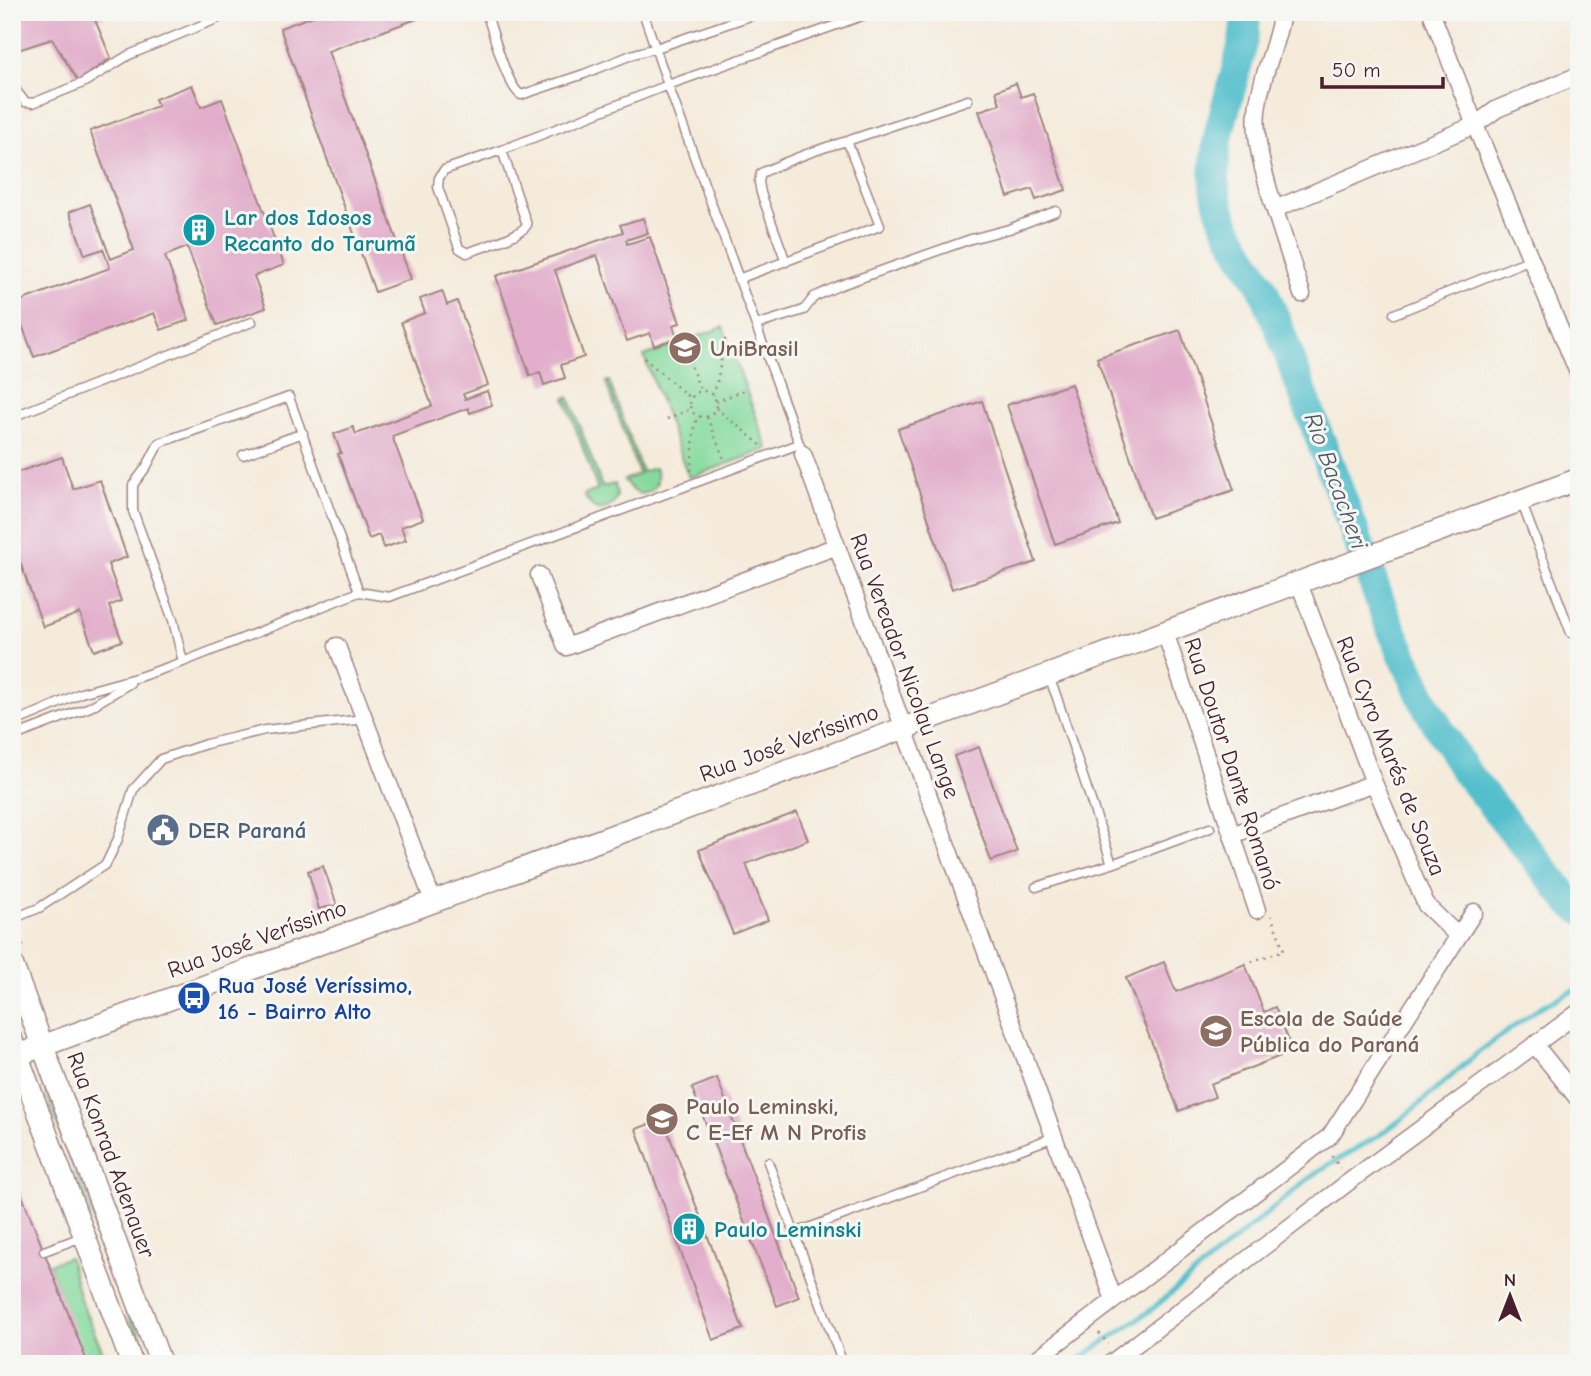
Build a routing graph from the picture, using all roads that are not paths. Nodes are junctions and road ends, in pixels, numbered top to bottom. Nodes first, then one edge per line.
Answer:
1 (486, 12) edge
2 (643, 12) edge
3 (762, 12) edge
4 (873, 12) edge
5 (1282, 12) edge
6 (1431, 12) edge
7 (219, 18) dead end
8 (656, 48) junction
9 (1579, 75) edge
10 (12, 80) edge
11 (668, 85) junction
12 (968, 100) dead end
13 (1475, 125) junction
14 (847, 141) junction
15 (502, 150) junction
16 (1275, 209) junction
17 (1056, 211) dead end
18 (1531, 259) junction
19 (786, 262) junction
20 (738, 279) junction
21 (1302, 294) dead end
22 (1394, 314) dead end
23 (252, 322) dead end
24 (756, 326) junction
25 (1579, 375) edge
26 (12, 418) edge
27 (303, 433) junction
28 (801, 449) junction
29 (243, 455) dead end
30 (1579, 480) edge
31 (1521, 501) junction
32 (837, 546) junction
33 (539, 575) dead end
34 (1299, 583) junction
35 (359, 592) junction
36 (1165, 632) junction
37 (1571, 633) dead end
38 (337, 646) dead end
39 (183, 662) junction
40 (1048, 675) junction
41 (139, 677) junction
42 (365, 719) junction
43 (12, 723) edge
44 (904, 729) junction
45 (12, 737) edge
46 (1374, 783) junction
47 (1210, 828) dead end
48 (1232, 835) junction
49 (1112, 864) junction
50 (1036, 887) dead end
51 (433, 901) junction
52 (1263, 911) road end
53 (1474, 912) dead end
54 (12, 919) edge
55 (1458, 936) junction
56 (12, 964) edge
57 (1579, 1012) edge
58 (1535, 1045) junction
59 (43, 1046) junction
60 (15, 1048) edge
61 (1579, 1100) edge
62 (1054, 1137) junction
63 (768, 1162) dead end
64 (795, 1233) junction
65 (85, 1236) junction
66 (44, 1251) dead end
67 (1114, 1300) junction
68 (1111, 1357) edge
69 (132, 1364) edge
70 (161, 1364) edge
71 (843, 1364) edge
72 (1030, 1364) edge

1 - 8 lane
2 - 8 lane, Rua Vereador Nicolau Lange
3 - 8 lane
4 - 11 lane
5 - 16 street
6 - 13 street
7 - 10 lane
8 - 11 lane, Rua Vereador Nicolau Lange
9 - 13 street
11 - 15 lane
11 - 20 lane, Rua Vereador Nicolau Lange
12 - 14 lane
13 - 16 street
13 - 18 street
14 - 19 lane
14 - 19 lane
15 - 15 lane
16 - 21 street
17 - 24 lane
18 - 22 lane
18 - 25 street
19 - 20 lane
20 - 24 lane, Rua Vereador Nicolau Lange
23 - 26 lane
24 - 28 lane, Rua Vereador Nicolau Lange
27 - 29 lane
27 - 35 lane
27 - 39 lane
28 - 32 street, Rua Vereador Nicolau Lange
28 - 35 lane
30 - 31 street, Rua José Veríssimo
31 - 34 street, Rua José Veríssimo
31 - 37 lane
32 - 33 street
32 - 44 street, Rua Vereador Nicolau Lange
34 - 36 street, Rua José Veríssimo
34 - 46 street, Rua Cyro Marés de Souza
35 - 39 lane
36 - 40 street, Rua José Veríssimo
36 - 48 street, Rua Doutor Dante Romanó
38 - 42 street
39 - 41 lane
40 - 44 street, Rua José Veríssimo
40 - 49 lane
41 - 43 lane
41 - 45 lane
42 - 51 street
42 - 54 lane
44 - 51 street, Rua José Veríssimo
44 - 62 street, Rua Vereador Nicolau Lange
46 - 48 street
46 - 55 street, Rua Cyro Marés de Souza
47 - 49 lane
48 - 52 street, Rua Doutor Dante Romanó
49 - 50 lane
51 - 59 street, Rua José Veríssimo
53 - 55 street
55 - 67 street
56 - 59 street, Rua Konrad Adenauer
57 - 58 street
58 - 61 street
58 - 68 street
59 - 60 street, Rua José Veríssimo
59 - 70 street, Rua Konrad Adenauer
60 - 65 street
62 - 64 lane
62 - 67 street, Rua Vereador Nicolau Lange
63 - 64 lane
64 - 71 lane
65 - 66 lane
65 - 69 street
67 - 72 street

